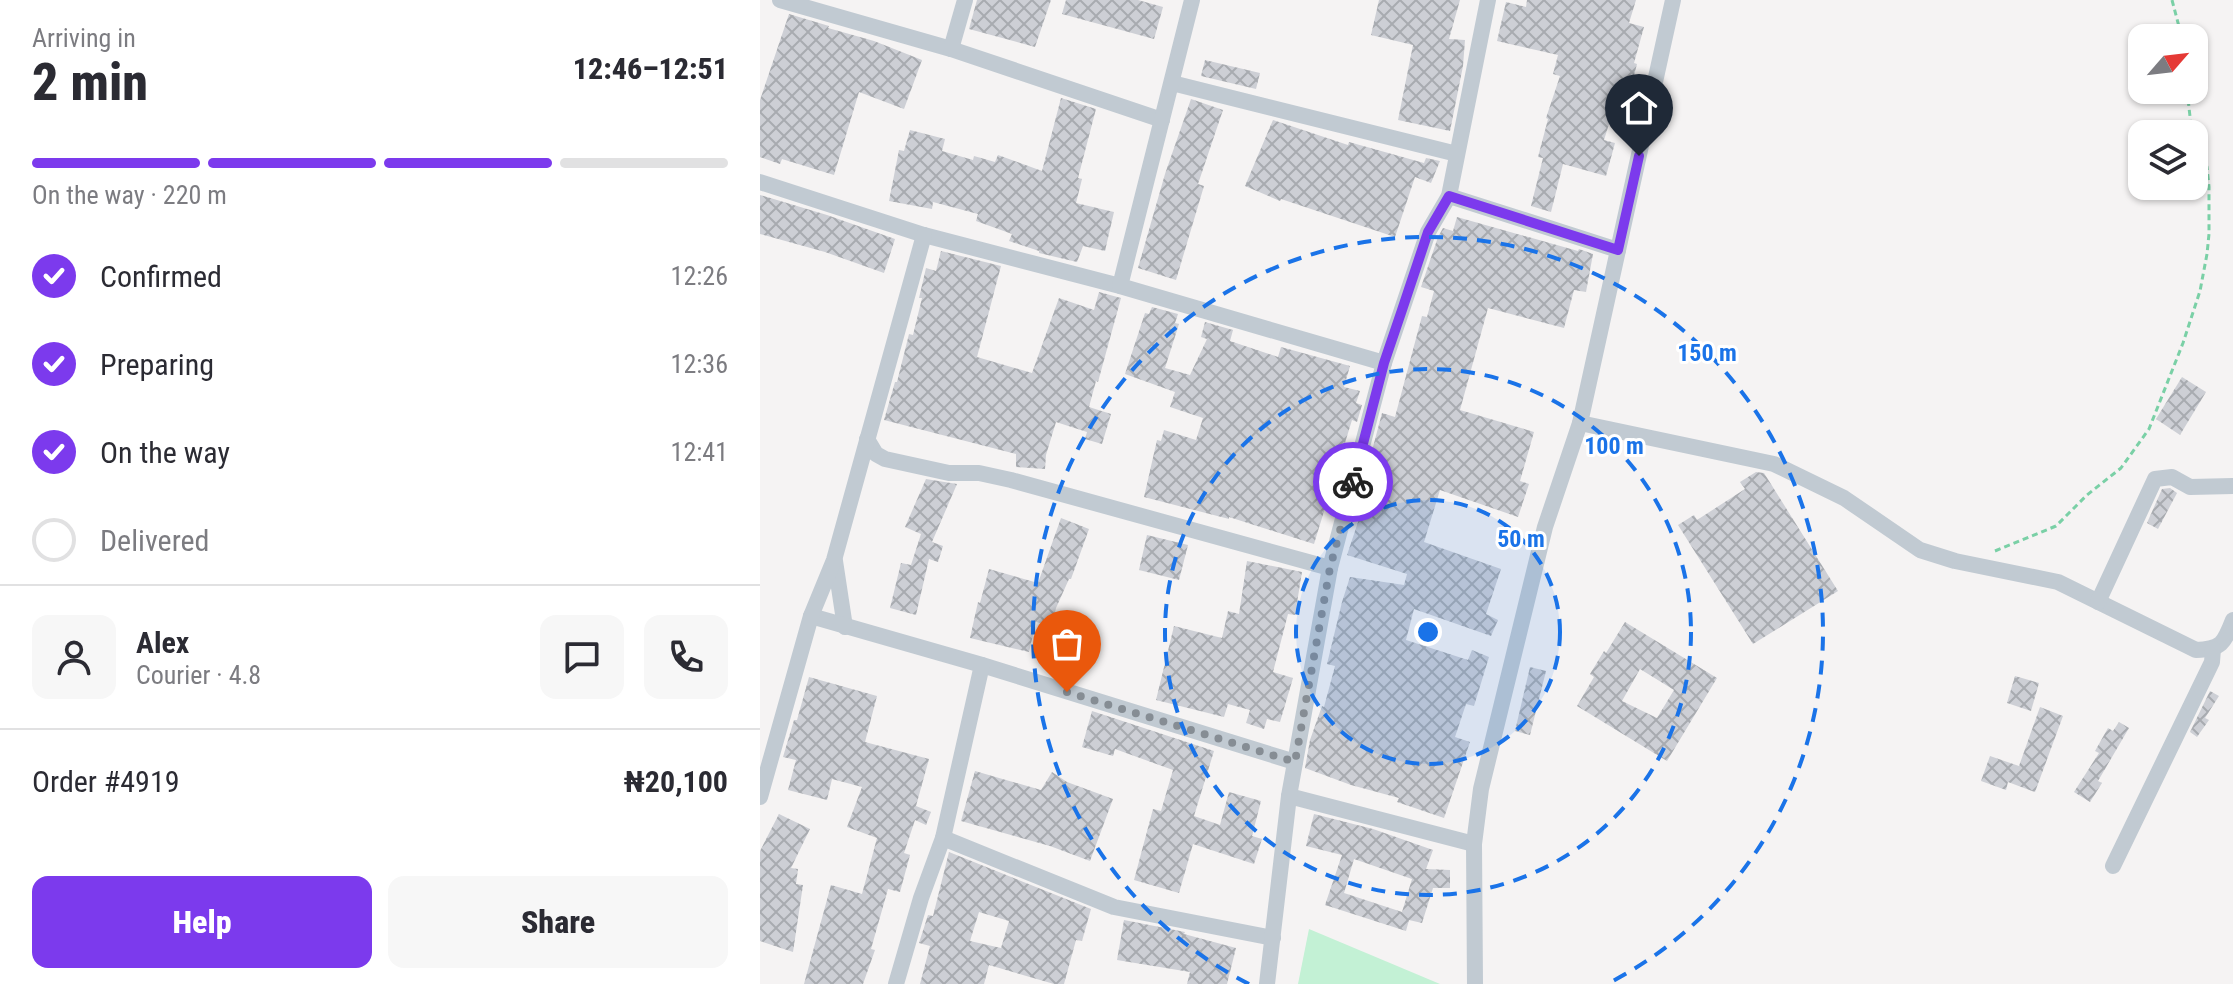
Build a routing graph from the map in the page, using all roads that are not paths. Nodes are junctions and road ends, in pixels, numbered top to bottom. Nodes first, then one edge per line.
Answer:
1 (780, 0) edge
2 (965, 0) edge
3 (1192, 0) edge
4 (1488, 0) edge
5 (1673, 0) edge
6 (951, 49) junction
7 (1172, 83) junction
8 (1162, 120) junction
9 (1457, 154) junction
10 (760, 182) edge
11 (1449, 196) junction
12 (924, 235) junction
13 (1618, 250) junction
14 (1120, 286) junction
15 (1384, 363) junction
16 (1580, 423) junction
17 (867, 439) junction
18 (2233, 486) edge
19 (834, 560) junction
20 (1330, 568) junction
21 (2098, 602) junction
22 (811, 616) junction
23 (2233, 620) edge
24 (845, 627) junction
25 (2213, 649) junction
26 (982, 665) junction
27 (1295, 762) junction
28 (1289, 796) junction
29 (760, 797) edge
30 (943, 838) junction
31 (1474, 844) junction
32 (2113, 866) dead end
33 (1273, 938) junction
34 (896, 984) edge
35 (1267, 984) edge
36 (1475, 984) edge

1 - 6 street
2 - 6 street
3 - 7 street
4 - 9 street
5 - 13 street
6 - 8 street
7 - 8 street
7 - 9 street
8 - 14 street
9 - 11 street
10 - 12 street
11 - 13 street
11 - 15 street
12 - 14 street
12 - 17 street
13 - 16 street
14 - 15 street
15 - 20 street
16 - 21 street
16 - 31 street
17 - 19 street
17 - 20 street
18 - 21 street
19 - 22 street
19 - 24 street
20 - 27 street
21 - 25 street
22 - 24 street
22 - 29 street
23 - 25 street
24 - 26 street
25 - 32 street
26 - 27 street
26 - 30 street
27 - 28 street
28 - 31 street
28 - 33 street
30 - 33 street
30 - 34 street
31 - 36 street
33 - 35 street

